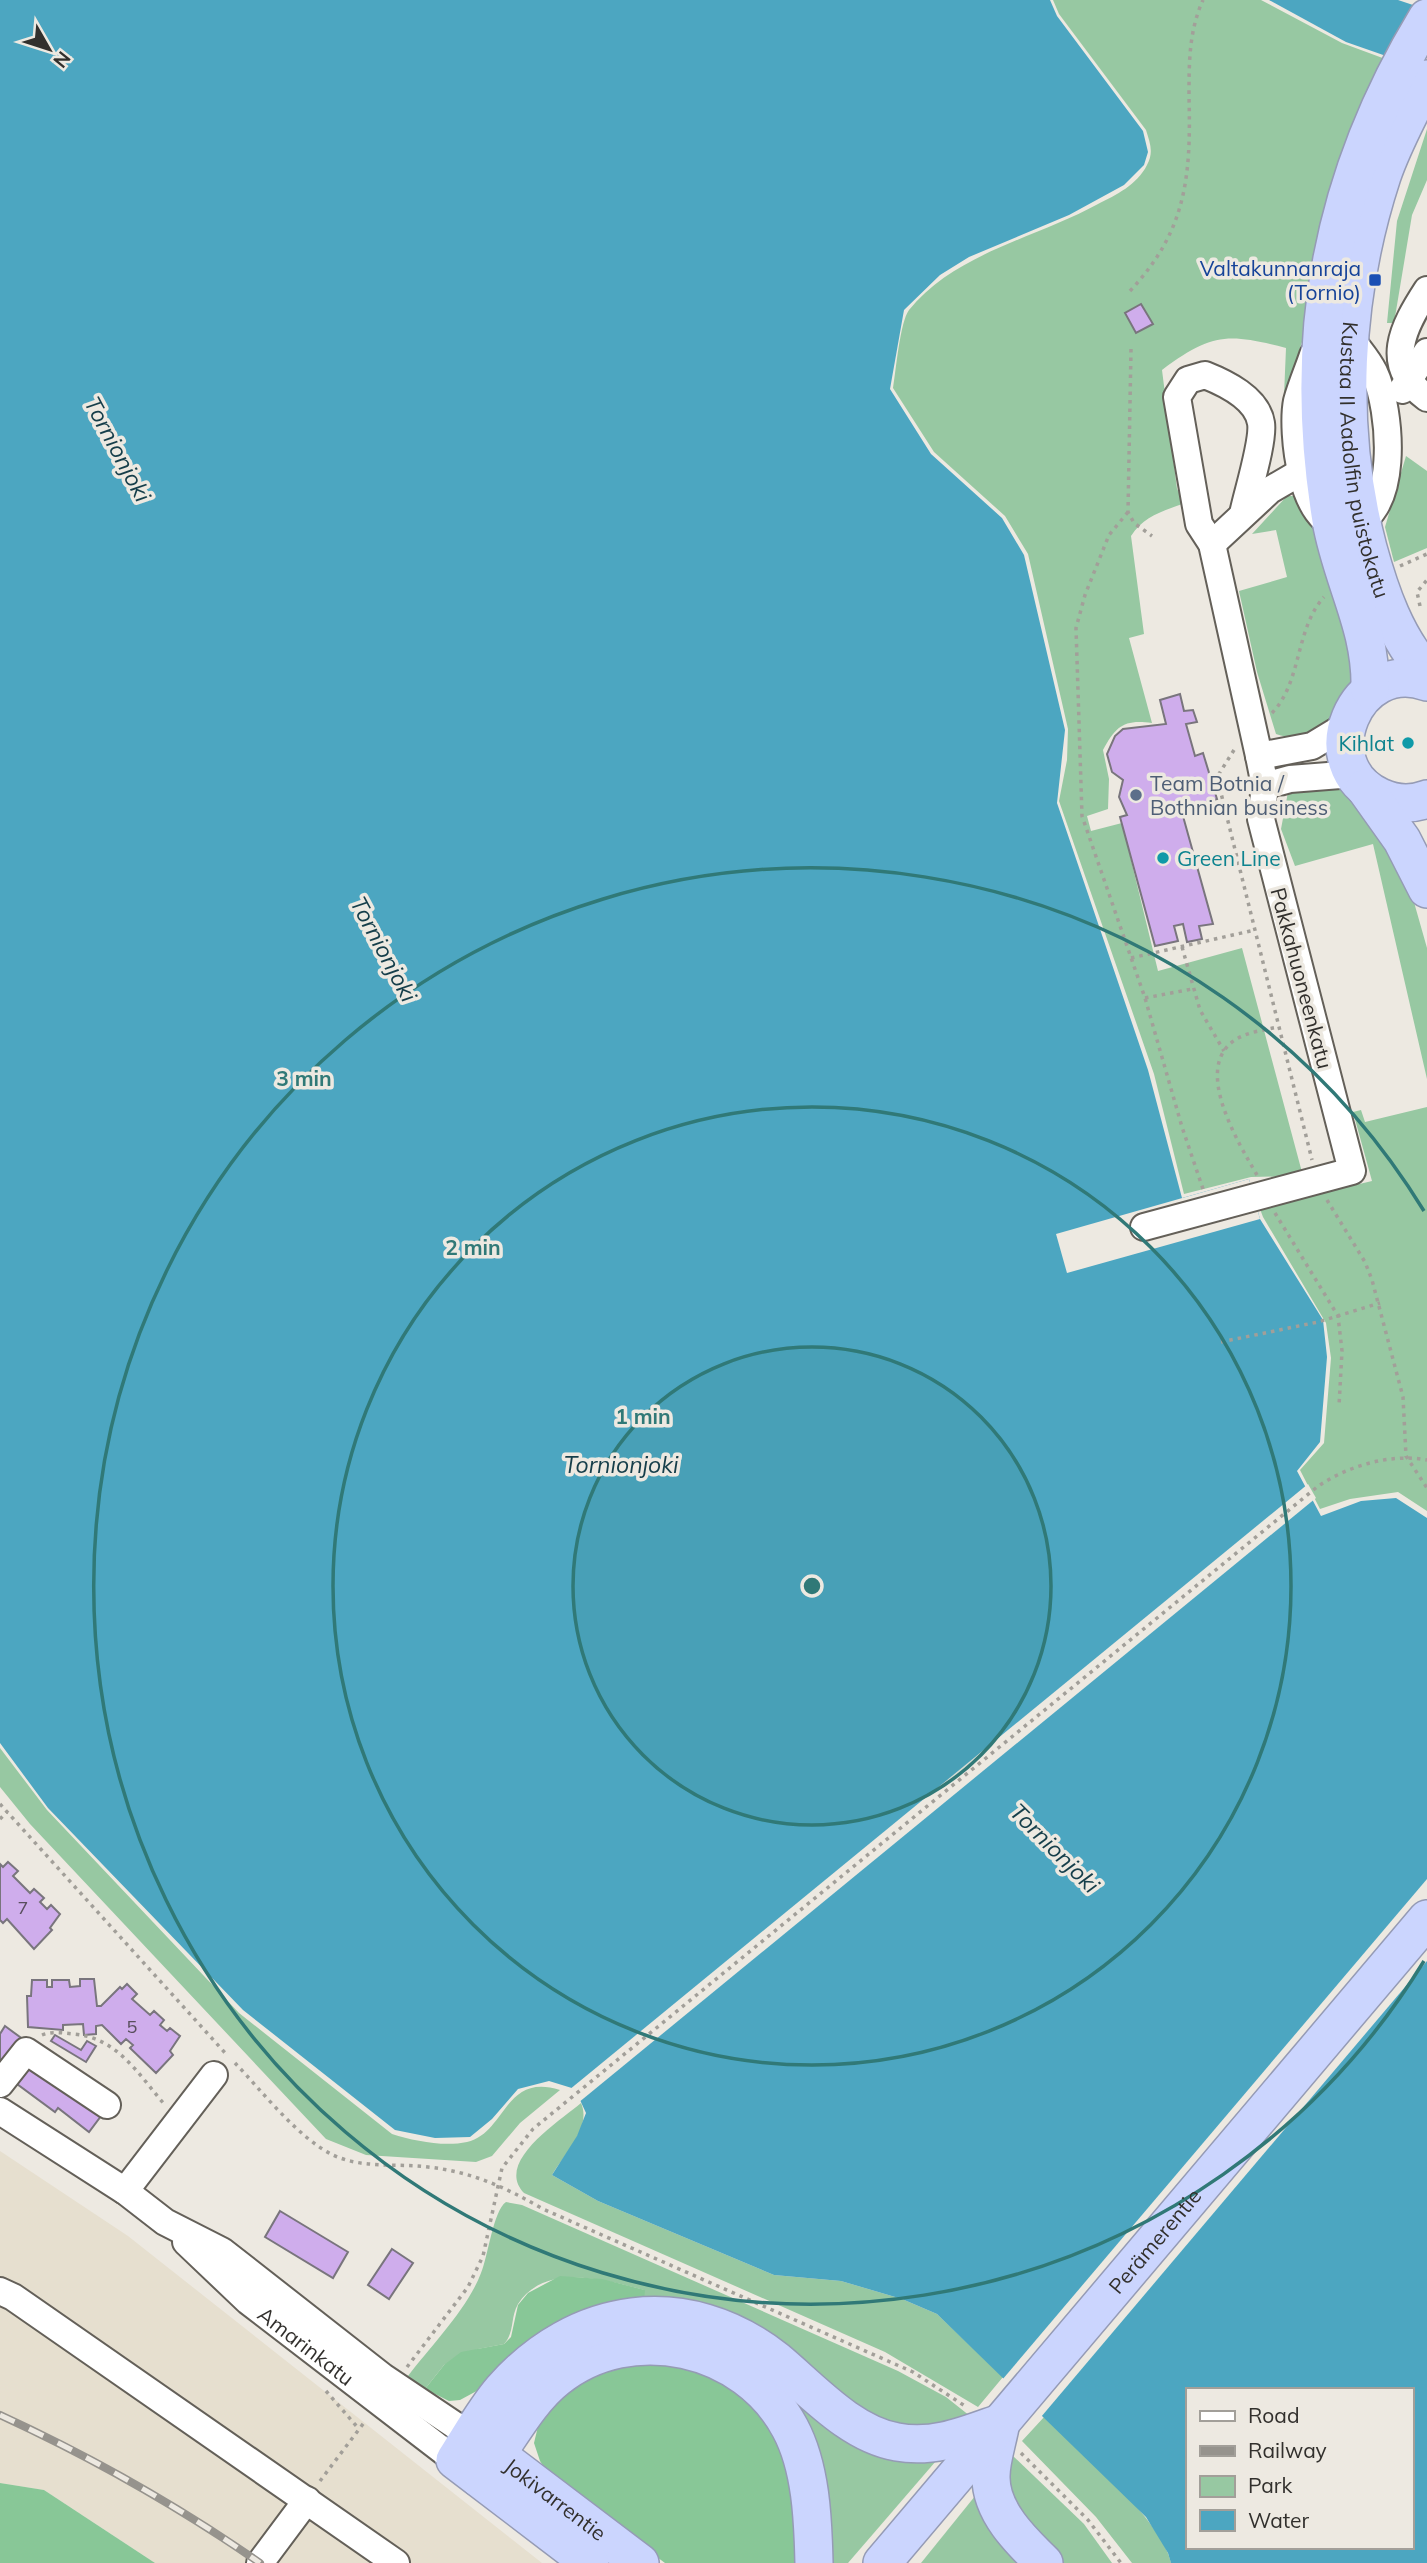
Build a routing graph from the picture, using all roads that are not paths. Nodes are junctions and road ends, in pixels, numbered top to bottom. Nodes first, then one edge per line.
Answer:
1 (1419, 31) edge
2 (1427, 79) edge
3 (1395, 110) junction
4 (1427, 290) edge
5 (1335, 335) junction
6 (1427, 352) edge
7 (1418, 389) edge
8 (1384, 418) junction
9 (1301, 472) junction
10 (1243, 514) junction
11 (1346, 522) junction
12 (1205, 534) junction
13 (1427, 672) edge
14 (1427, 682) edge
15 (1370, 690) junction
16 (1345, 726) junction
17 (1259, 756) junction
18 (1359, 781) junction
19 (1265, 786) junction
20 (1427, 799) edge
21 (1427, 889) edge
22 (1144, 1227) dead end
23 (1427, 1919) edge
24 (214, 2075) dead end
25 (0, 2084) edge
26 (107, 2105) dead end
27 (0, 2111) edge
28 (125, 2191) junction
29 (0, 2291) edge
30 (1000, 2424) junction
31 (476, 2457) junction
32 (307, 2500) junction
33 (260, 2563) edge
34 (396, 2563) edge
35 (590, 2563) edge
36 (640, 2563) edge
37 (814, 2563) edge
38 (882, 2563) edge
39 (1044, 2563) edge

1 - 3 highway, Kustaa II Aadolfin puistokatu
2 - 3 highway, Kustaa II Aadolfin puistokatu
3 - 5 highway, Kustaa II Aadolfin puistokatu
4 - 7 street
5 - 8 street
5 - 9 street
5 - 11 highway, Kustaa II Aadolfin puistokatu
6 - 7 street
7 - 8 street
8 - 11 street
9 - 10 street
9 - 11 street
10 - 12 street
10 - 12 street, Pakkahuoneenkatu
11 - 13 highway, Kustaa II Aadolfin puistokatu
11 - 15 highway, Kustaa II Aadolfin puistokatu
12 - 17 street, Pakkahuoneenkatu
14 - 15 highway
15 - 16 highway
16 - 17 street
16 - 18 highway
17 - 19 street, Pakkahuoneenkatu
18 - 19 street
18 - 20 highway
18 - 21 highway
19 - 22 street, Pakkahuoneenkatu
23 - 30 highway, Perämerentie
24 - 28 street
25 - 26 street
27 - 28 street, Amarinkatu
28 - 31 street, Amarinkatu
29 - 32 street
30 - 31 highway
30 - 38 highway, Perämerentie
30 - 39 highway
31 - 35 highway, Jokivarrentie
31 - 36 highway, Jokivarrentie
31 - 37 highway
32 - 33 street
32 - 34 street

